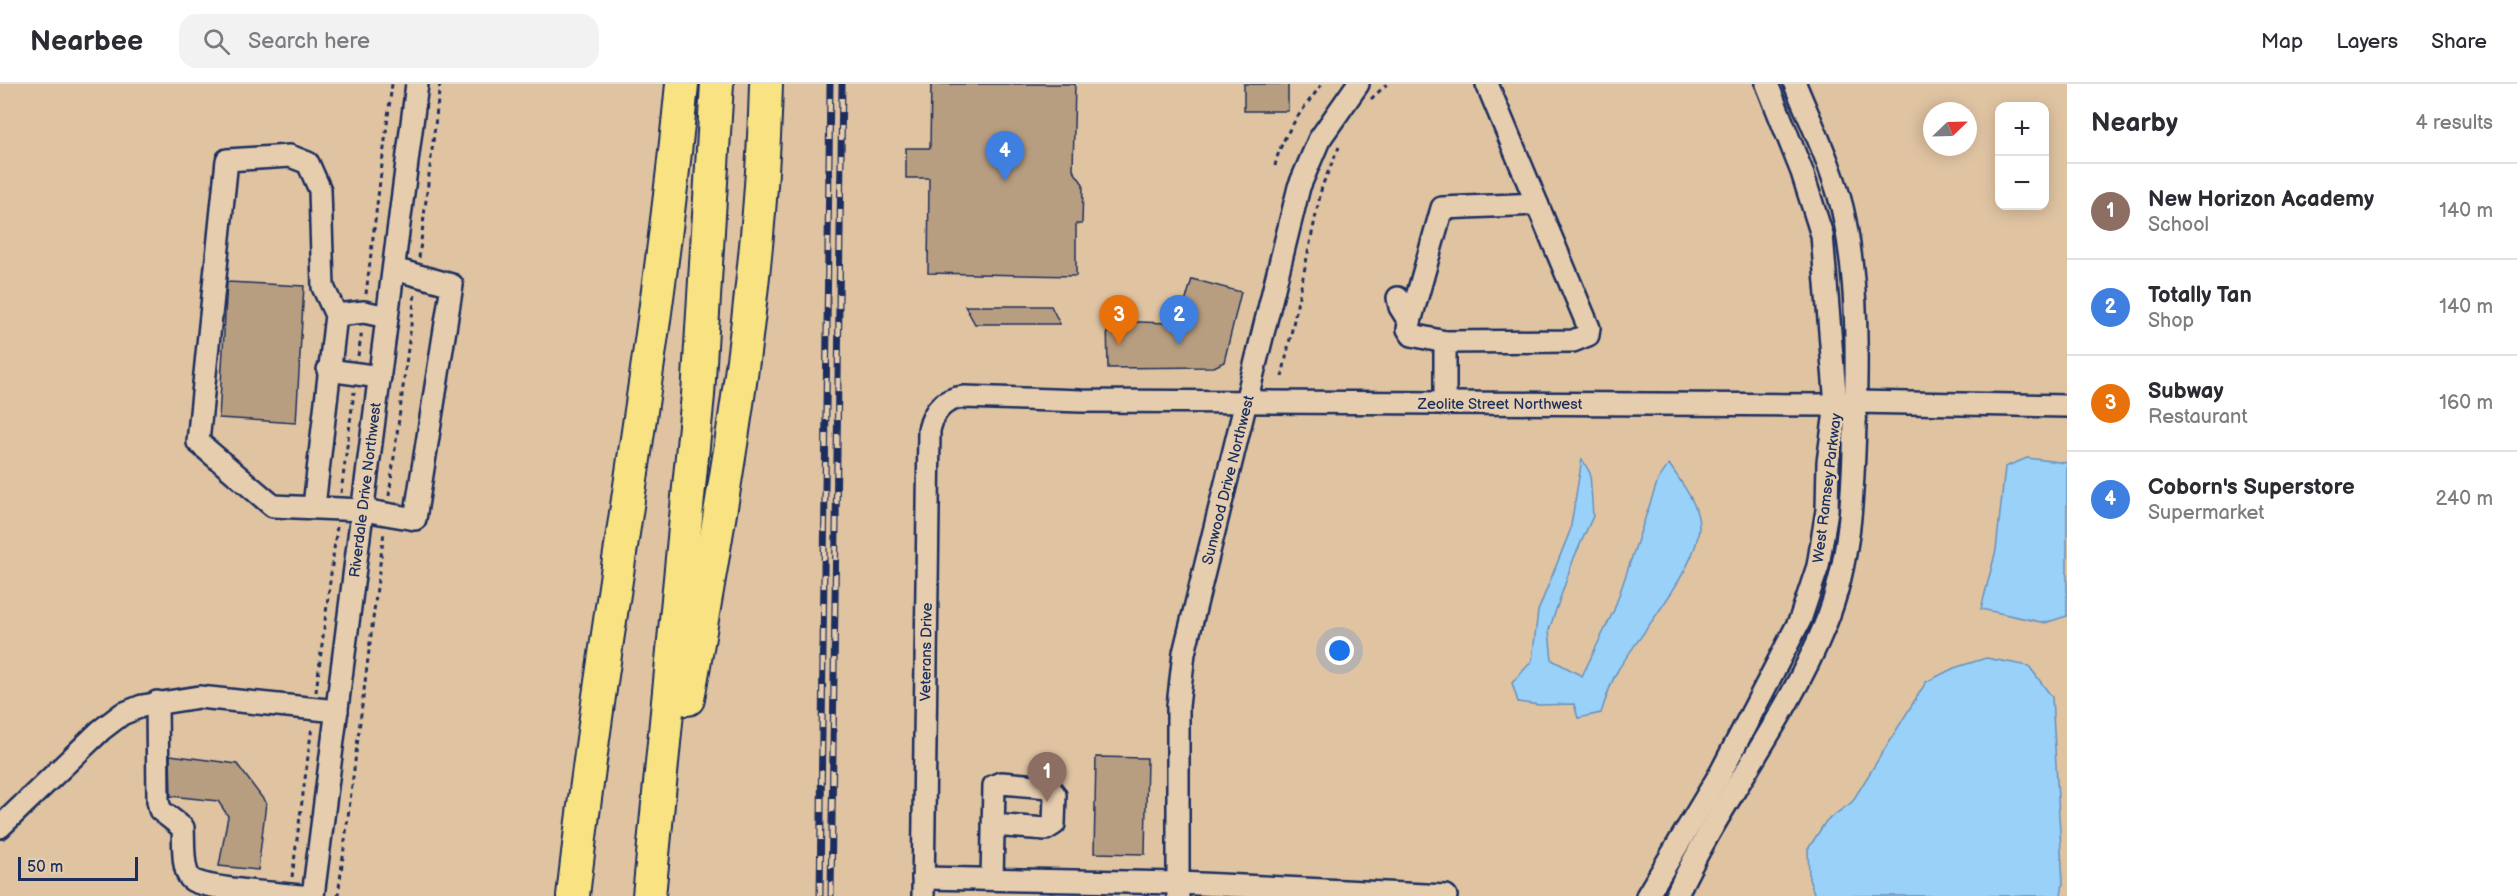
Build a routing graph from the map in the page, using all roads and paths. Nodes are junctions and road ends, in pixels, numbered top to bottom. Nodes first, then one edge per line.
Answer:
1 (417, 84) edge
2 (440, 84) edge
3 (671, 84) edge
4 (682, 84) edge
5 (717, 84) edge
6 (766, 84) edge
7 (1323, 84) edge
8 (1358, 84) edge
9 (1387, 84) edge
10 (1487, 84) edge
11 (1767, 84) edge
12 (1795, 84) edge
13 (1366, 104) dead end
14 (1342, 141) dead end
15 (1275, 166) dead end
16 (1537, 204) junction
17 (394, 269) junction
18 (1424, 273) junction
19 (417, 275) junction
20 (336, 315) junction
21 (654, 316) junction
22 (387, 317) junction
23 (1410, 322) junction
24 (1445, 342) junction
25 (328, 370) junction
26 (380, 376) junction
27 (1282, 377) dead end
28 (1248, 402) junction
29 (1445, 404) junction
30 (1846, 404) junction
31 (2067, 405) edge
32 (937, 409) joint
33 (314, 506) junction
34 (363, 510) junction
35 (387, 514) junction
36 (157, 702) junction
37 (337, 711) junction
38 (312, 721) dead end
39 (993, 825) dead end
40 (0, 827) edge
41 (654, 849) junction
42 (992, 879) junction
43 (923, 887) edge
44 (1179, 890) edge
45 (250, 893) edge
46 (297, 895) edge
47 (313, 896) edge
48 (338, 896) edge
49 (573, 896) edge
50 (649, 896) edge
51 (1446, 896) edge
52 (1647, 896) edge
53 (1676, 896) edge

1 - 17 street, Riverdale Drive Northwest
2 - 19 path
3 - 21 highway
4 - 21 highway
5 - 41 highway
6 - 41 highway
7 - 15 path
8 - 28 street, Sunwood Drive Northwest
9 - 13 path
10 - 16 street
11 - 30 street, West Ramsey Parkway
12 - 30 street, West Ramsey Parkway
14 - 27 path
16 - 18 street
16 - 24 street
17 - 19 street
17 - 22 street, Riverdale Drive Northwest
18 - 23 street
18 - 23 street
19 - 35 path
19 - 35 street
20 - 22 street
20 - 25 street
20 - 33 street
21 - 49 highway
22 - 26 street, Riverdale Drive Northwest
23 - 24 street
24 - 29 street
25 - 26 street
25 - 33 street
26 - 34 street, Riverdale Drive Northwest
28 - 29 street, Zeolite Street Northwest
28 - 32 street, Zeolite Street Northwest
28 - 44 street, Sunwood Drive Northwest
29 - 30 street, Zeolite Street Northwest
30 - 31 street, Zeolite Street Northwest
30 - 52 street, West Ramsey Parkway
30 - 53 street, West Ramsey Parkway
32 - 43 street, Veterans Drive
33 - 34 street
34 - 35 street
34 - 37 street, Riverdale Drive Northwest
35 - 48 path
36 - 37 street
36 - 40 street
36 - 45 street
37 - 47 street, Riverdale Drive Northwest
38 - 46 path
39 - 42 street
41 - 50 highway
42 - 43 street
42 - 44 street
44 - 51 street
45 - 46 street

